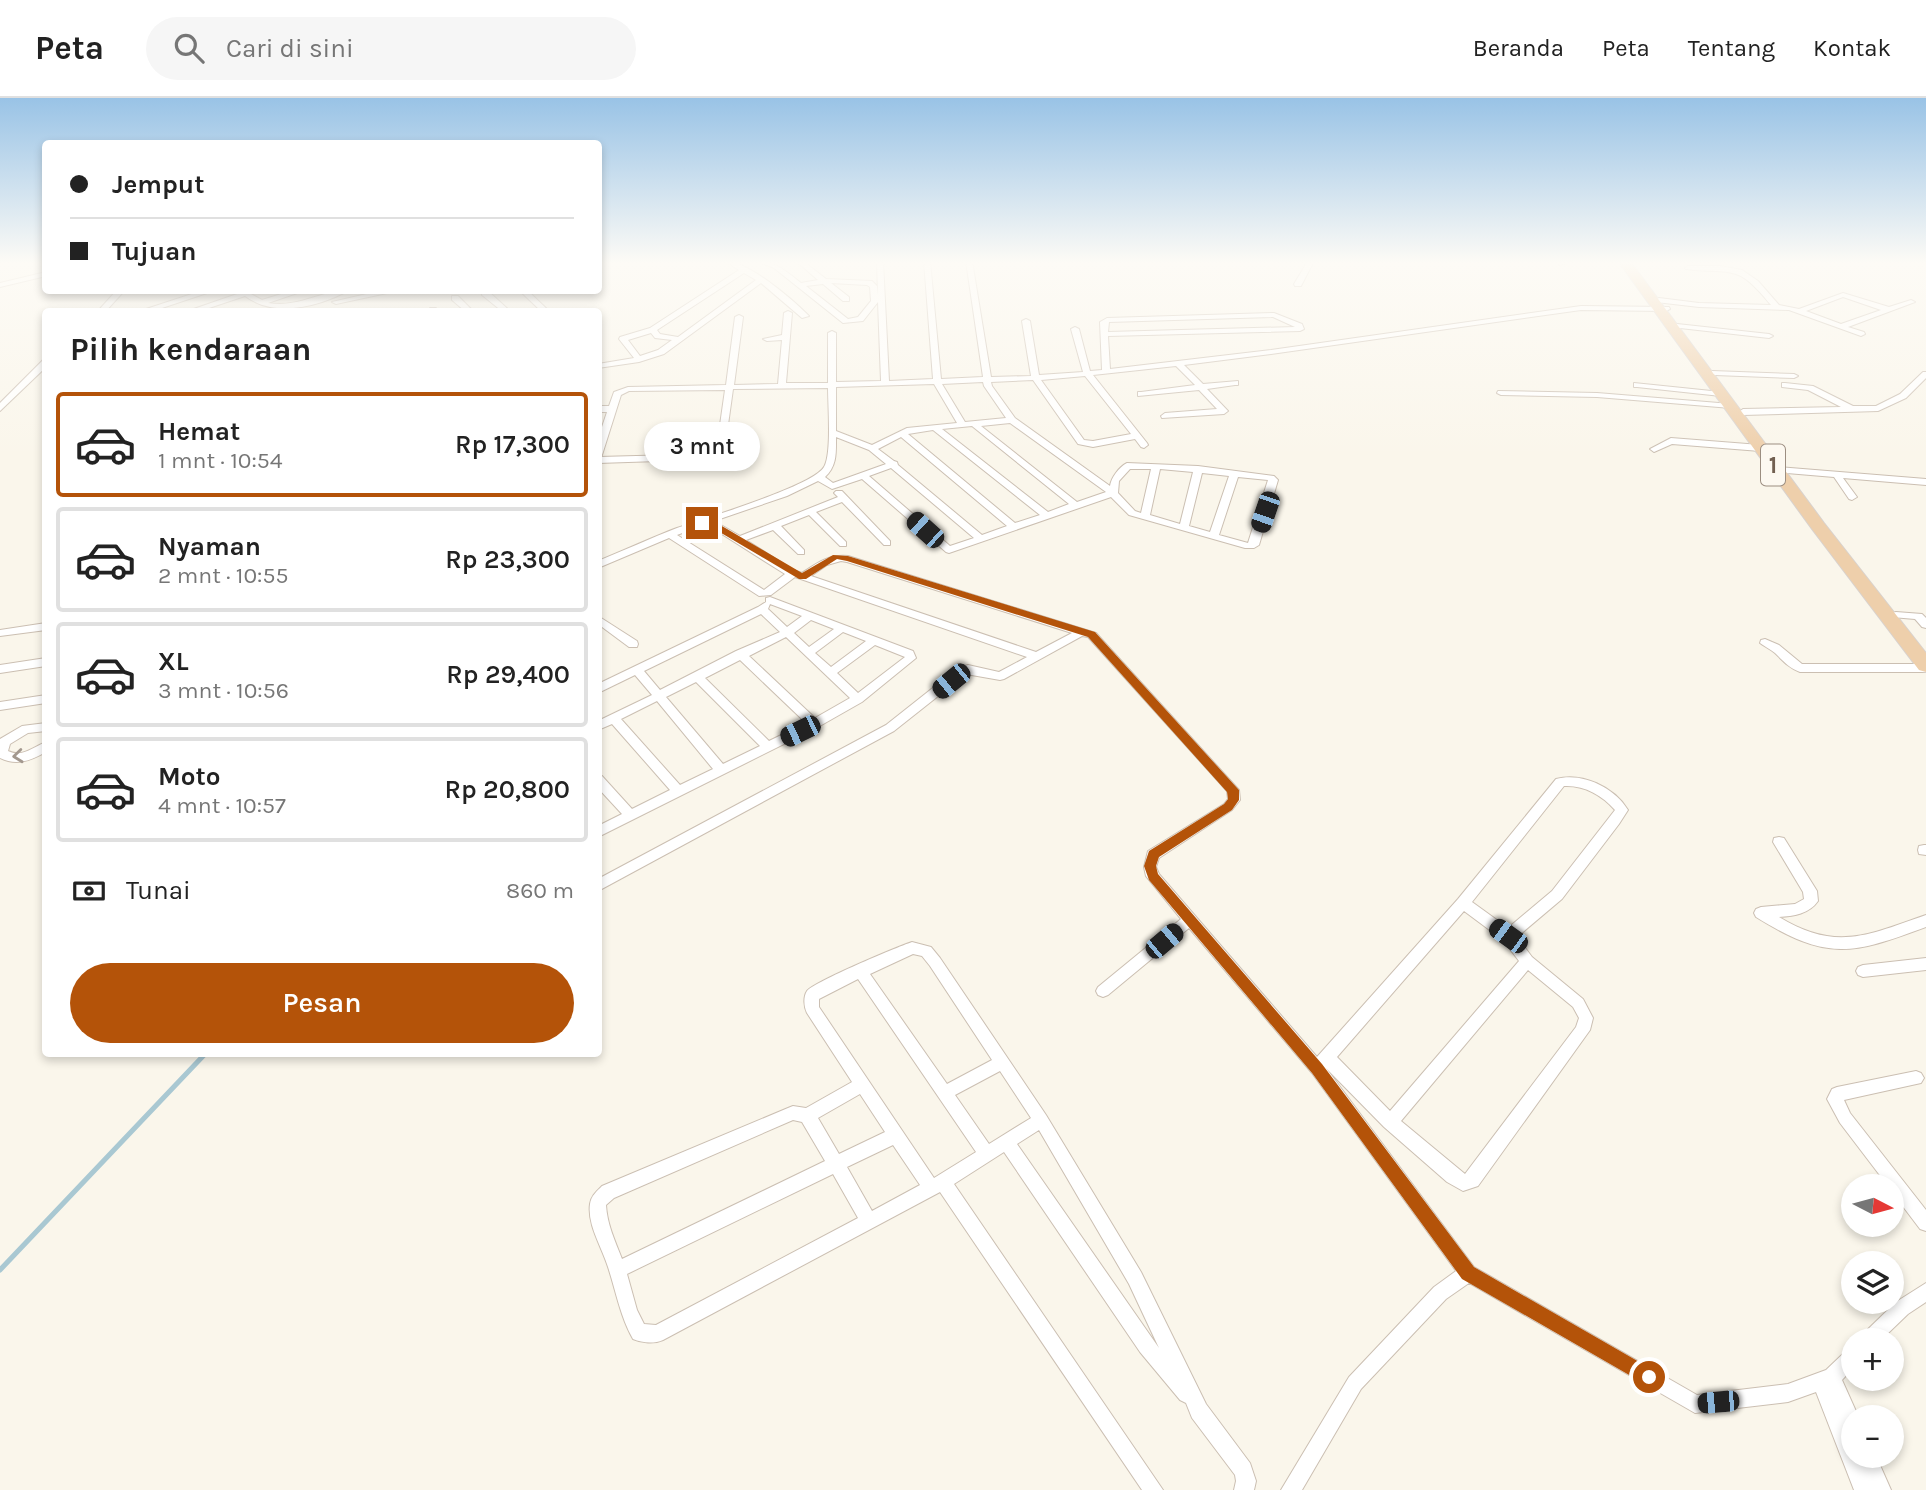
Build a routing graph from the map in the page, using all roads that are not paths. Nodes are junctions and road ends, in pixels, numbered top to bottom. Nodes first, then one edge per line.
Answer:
1 (665, 326) edge
2 (696, 326) edge
3 (738, 326) edge
4 (787, 326) edge
5 (882, 326) edge
6 (932, 326) edge
7 (979, 326) edge
8 (1027, 326) edge
9 (1104, 326) edge
10 (1297, 326) edge
11 (1449, 326) edge
12 (1675, 326) edge
13 (1843, 326) edge
14 (1680, 327) joint
15 (1840, 327) joint
16 (1075, 329) dead end
17 (656, 333) junction
18 (832, 333) dead end
19 (1104, 334) junction
20 (1861, 334) dead end
21 (1769, 336) dead end
22 (786, 337) junction
23 (1360, 338) joint
24 (679, 339) junction
25 (767, 339) dead end
26 (667, 348) junction
27 (639, 360) junction
28 (1177, 362) junction
29 (602, 365) edge
30 (42, 366) edge
31 (1106, 370) junction
32 (1087, 373) junction
33 (1715, 373) junction
34 (1926, 374) edge
35 (1794, 376) dead end
36 (1035, 378) junction
37 (988, 381) junction
38 (937, 382) junction
39 (1235, 383) dead end
40 (884, 384) junction
41 (1637, 385) dead end
42 (1786, 385) dead end
43 (782, 386) junction
44 (833, 386) junction
45 (729, 387) junction
46 (1200, 387) junction
47 (1501, 393) dead end
48 (1141, 394) dead end
49 (1731, 404) junction
50 (0, 408) edge
51 (612, 409) junction
52 (602, 410) edge
53 (1853, 411) junction
54 (1165, 416) dead end
55 (1012, 420) junction
56 (973, 423) junction
57 (962, 424) junction
58 (934, 427) junction
59 (832, 432) junction
60 (901, 433) junction
61 (602, 435) edge
62 (1137, 436) junction
63 (1144, 444) dead end
64 (872, 448) junction
65 (1760, 448) junction
66 (1654, 449) dead end
67 (602, 457) edge
68 (894, 464) junction
69 (1156, 466) junction
70 (1198, 469) junction
71 (1782, 470) junction
72 (1235, 473) junction
73 (1836, 474) junction
74 (863, 475) junction
75 (820, 477) junction
76 (1926, 482) edge
77 (832, 486) junction
78 (1113, 494) junction
79 (1852, 497) dead end
80 (843, 498) junction
81 (1076, 505) junction
82 (810, 511) junction
83 (1045, 514) junction
84 (1145, 517) junction
85 (707, 521) junction
86 (775, 526) junction
87 (1014, 527) junction
88 (1184, 527) junction
89 (670, 535) junction
90 (1214, 535) junction
91 (981, 539) junction
92 (738, 540) junction
93 (887, 543) dead end
94 (842, 544) dead end
95 (801, 552) dead end
96 (602, 563) edge
97 (797, 575) junction
98 (766, 601) junction
99 (810, 615) junction
100 (1896, 615) junction
101 (602, 622) edge
102 (1926, 625) edge
103 (42, 627) edge
104 (841, 629) junction
105 (1080, 632) junction
106 (0, 633) edge
107 (786, 633) junction
108 (873, 641) junction
109 (1765, 643) dead end
110 (633, 644) dead end
111 (808, 653) junction
112 (1926, 653) edge
113 (740, 654) junction
114 (1036, 656) junction
115 (42, 663) edge
116 (1926, 667) edge
117 (0, 669) edge
118 (637, 670) junction
119 (830, 673) junction
120 (697, 676) junction
121 (602, 687) edge
122 (659, 697) junction
123 (858, 699) junction
124 (42, 700) edge
125 (0, 706) edge
126 (613, 718) junction
127 (602, 724) edge
128 (814, 724) junction
129 (42, 727) edge
130 (2, 743) edge
131 (768, 747) junction
132 (42, 748) edge
133 (722, 771) junction
134 (602, 783) edge
135 (679, 792) junction
136 (631, 816) junction
137 (602, 830) edge
138 (1779, 842) dead end
139 (602, 884) edge
140 (1463, 903) junction
141 (1191, 919) junction
142 (1926, 921) edge
143 (1508, 936) junction
144 (1527, 961) junction
145 (1926, 964) edge
146 (860, 970) junction
147 (1863, 971) dead end
148 (1103, 991) dead end
149 (1002, 1062) junction
150 (1322, 1063) junction
151 (1916, 1078) dead end
152 (862, 1085) junction
153 (945, 1093) junction
154 (807, 1116) junction
155 (1041, 1120) junction
156 (1390, 1122) junction
157 (896, 1135) junction
158 (1006, 1141) junction
159 (986, 1153) junction
160 (839, 1165) junction
161 (937, 1185) junction
162 (869, 1222) junction
163 (1926, 1223) edge
164 (618, 1270) junction
165 (1468, 1273) junction
166 (1926, 1292) edge
167 (1881, 1328) edge
168 (1841, 1367) edge
169 (1827, 1380) junction
170 (1841, 1405) edge
171 (1199, 1411) junction
172 (1871, 1468) edge
173 (1153, 1490) edge
174 (1244, 1490) edge
175 (1291, 1490) edge
176 (1864, 1490) edge
177 (1881, 1490) edge

1 - 17 street
2 - 24 street
3 - 45 street
4 - 22 street
5 - 40 street
6 - 38 street
7 - 37 street
8 - 36 street
9 - 19 street
10 - 19 street
11 - 23 street
12 - 49 highway, 1
13 - 15 street
14 - 21 street
14 - 33 highway, 1
15 - 20 street
16 - 32 street
17 - 24 street
17 - 26 street
17 - 27 street
18 - 44 street
19 - 31 street
22 - 25 street
22 - 43 street
23 - 28 street
24 - 26 street
26 - 27 street
27 - 29 street
28 - 31 street
28 - 46 street
30 - 50 street
31 - 32 street
32 - 36 street
32 - 62 street
33 - 35 street
33 - 49 highway, 1
34 - 53 street
36 - 37 street
36 - 62 street
37 - 38 street
37 - 55 street
38 - 40 street
38 - 57 street
39 - 46 street
40 - 44 street
41 - 49 street
42 - 53 street
43 - 44 street
43 - 45 street
44 - 59 street
45 - 51 street
45 - 67 street
46 - 48 street
46 - 54 street
47 - 49 street
49 - 53 street
49 - 65 highway, 1
49 - 71 highway, 1
51 - 52 street
51 - 61 street
55 - 56 street
55 - 78 street
56 - 57 street
56 - 81 street
57 - 58 street
58 - 60 street
58 - 83 street
59 - 64 street
59 - 75 street
60 - 64 street
60 - 87 street
62 - 63 street
64 - 68 street
65 - 66 street
65 - 71 highway, 1
68 - 74 street
68 - 91 street
69 - 70 street
69 - 78 street
69 - 84 street
70 - 72 street
70 - 88 street
71 - 73 street
71 - 100 highway, 1
71 - 116 highway, 1
72 - 90 street
72 - 90 street
73 - 76 street
73 - 79 street
74 - 77 street
74 - 91 street
75 - 77 street
75 - 85 street
77 - 80 street
78 - 81 street
78 - 84 street
80 - 82 street
80 - 93 street
81 - 83 street
82 - 86 street
82 - 94 street
83 - 87 street
84 - 88 street
85 - 89 street
85 - 92 street
86 - 92 street
86 - 95 street
87 - 91 street
88 - 90 street
89 - 96 street
89 - 98 street
92 - 97 street
97 - 98 street
97 - 105 street
97 - 114 street
98 - 99 street
98 - 107 street
98 - 118 street
99 - 104 street
99 - 107 street
100 - 102 street
100 - 112 highway, 1
101 - 110 street
103 - 106 street
104 - 108 street
104 - 111 street
105 - 114 street
105 - 141 street
107 - 111 street
107 - 113 street
108 - 119 street
108 - 123 street
109 - 116 street
111 - 119 street
113 - 120 street
113 - 128 street
114 - 139 street
115 - 117 street
118 - 121 street
118 - 122 street
119 - 123 street
120 - 122 street
120 - 131 street
122 - 126 street
122 - 133 street
123 - 128 street
124 - 125 street
126 - 127 street
126 - 135 street
128 - 131 street
129 - 130 street
132 -> 130 street
131 - 133 street
133 - 135 street
134 - 136 street
135 - 136 street
136 - 137 street
138 - 142 street
140 - 143 street
140 - 143 street
140 - 150 street
141 - 148 street
141 - 150 street
143 - 144 street
144 - 156 street
144 - 156 street
145 - 147 street
146 - 149 street
146 - 152 street
146 - 153 street
149 - 153 street
149 - 155 street
150 - 156 street
150 - 165 street
151 - 163 street
152 - 154 street
152 - 157 street
153 - 159 street
154 - 160 street
154 - 164 street
155 - 158 street
155 - 171 street
157 - 160 street
157 - 161 street
158 - 159 street
158 - 171 street
159 - 161 street
160 - 162 street
160 - 164 street
161 - 162 street
161 - 173 street
162 - 164 street
165 - 169 street
165 - 175 street
166 - 167 street
168 - 169 street
169 - 170 street
169 - 176 street
171 - 174 street
172 - 177 street

